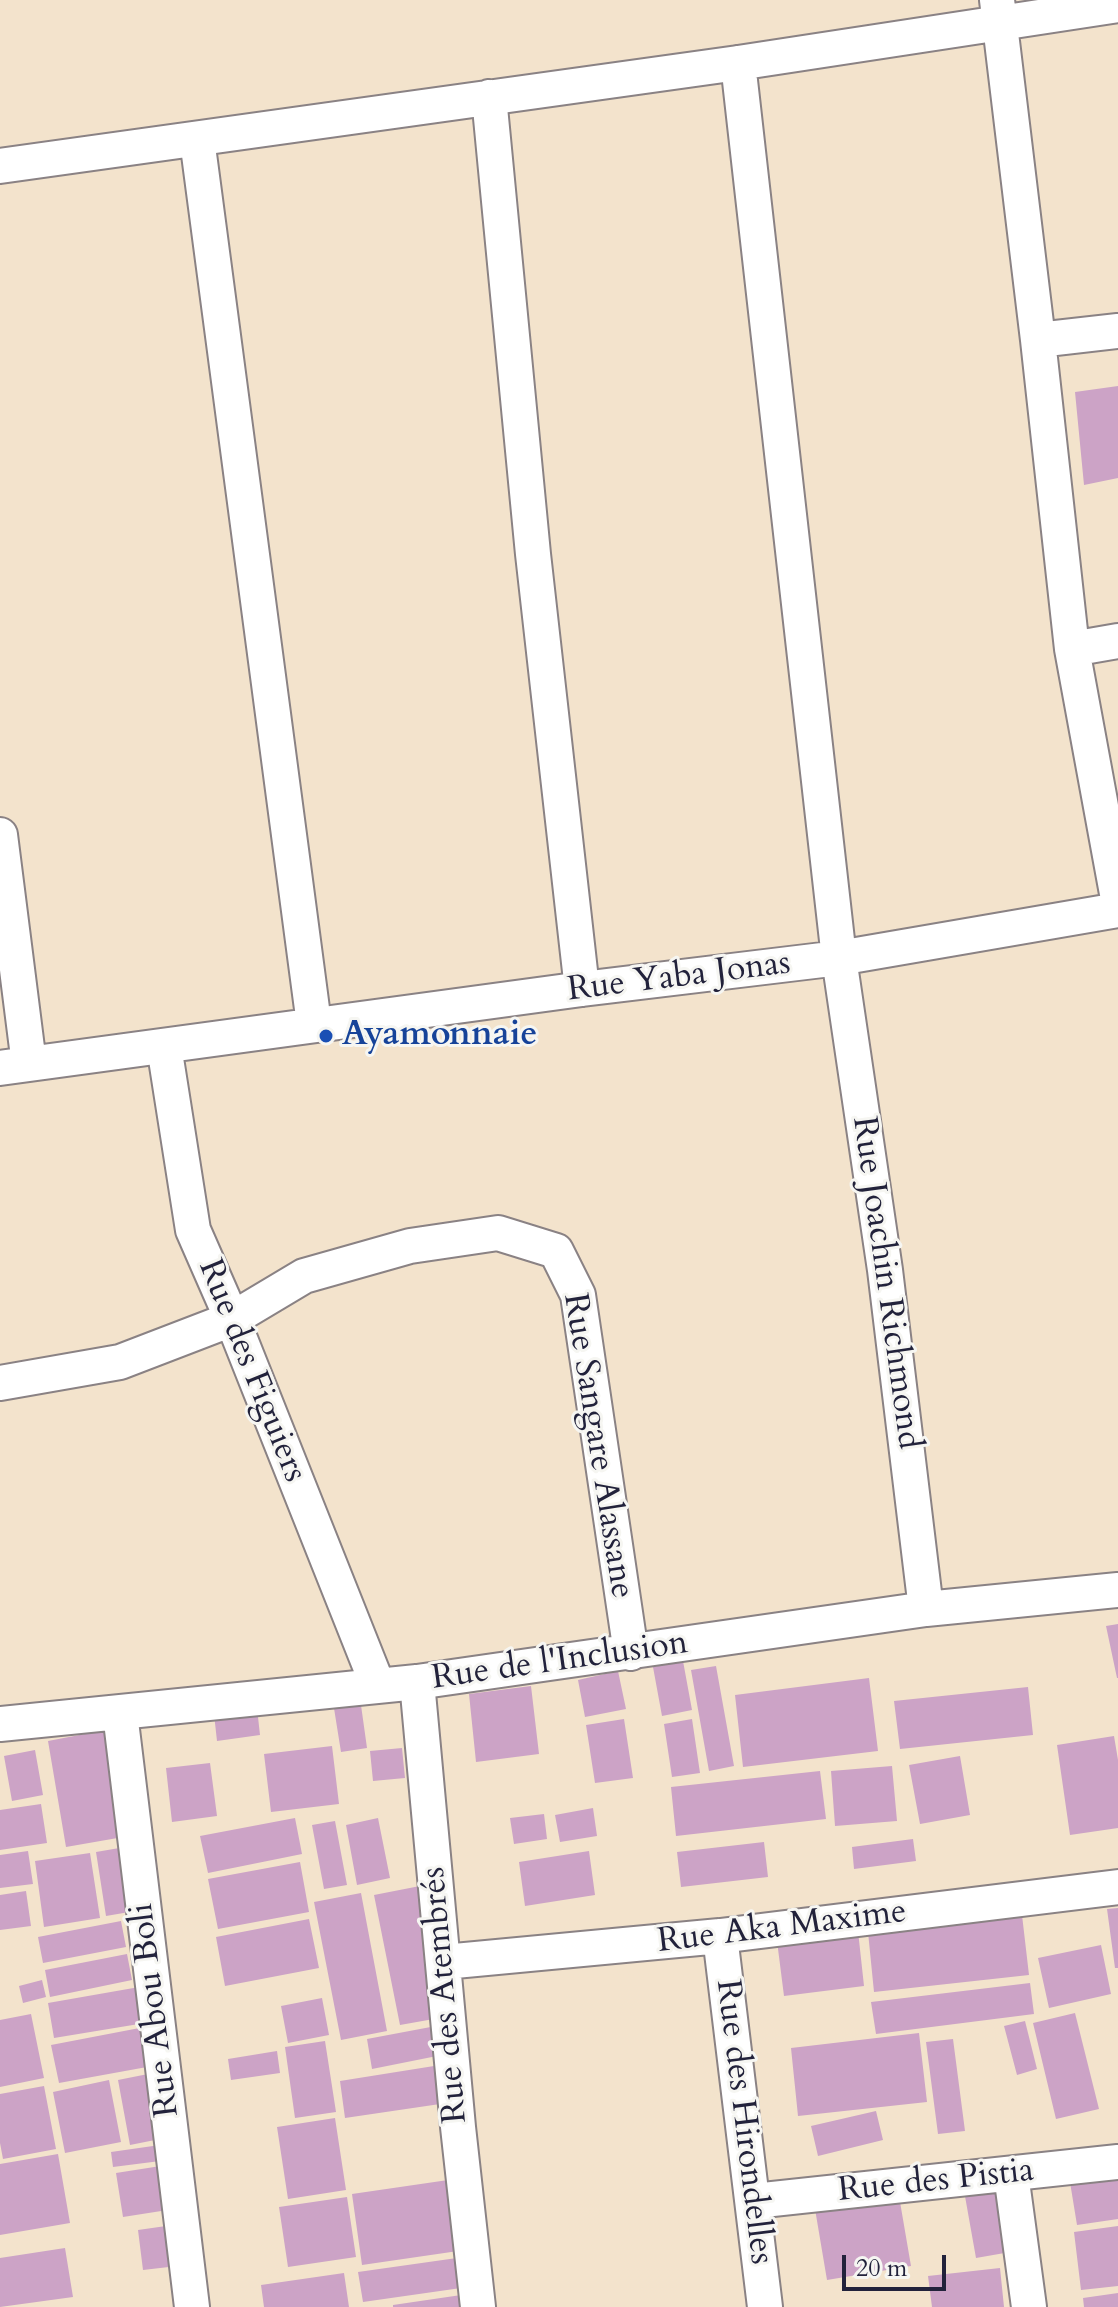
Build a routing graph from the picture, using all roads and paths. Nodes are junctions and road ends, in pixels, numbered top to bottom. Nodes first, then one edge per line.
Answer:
1 (1118, 5) edge
2 (999, 12) edge
3 (738, 63) junction
4 (489, 97) junction
5 (197, 139) junction
6 (0, 166) edge
7 (1118, 331) edge
8 (1038, 340) junction
9 (1118, 641) edge
10 (1072, 649) junction
11 (0, 835) edge
12 (1118, 899) edge
13 (1118, 910) edge
14 (839, 958) junction
15 (582, 989) junction
16 (314, 1024) junction
17 (164, 1046) junction
18 (15, 1066) edge
19 (232, 1319) junction
20 (0, 1383) edge
21 (1118, 1590) edge
22 (926, 1609) junction
23 (631, 1653) junction
24 (417, 1682) junction
25 (378, 1686) junction
26 (120, 1713) junction
27 (0, 1724) edge
28 (1118, 1887) edge
29 (720, 1936) junction
30 (444, 1962) junction
31 (1118, 2162) edge
32 (1011, 2174) junction
33 (754, 2201) junction
34 (192, 2307) edge
35 (478, 2307) edge
36 (765, 2307) edge
37 (1029, 2307) edge

1 - 2 street
2 - 3 street
2 - 8 street
3 - 4 street
3 - 14 street, Rue Joachin Richmond
4 - 5 street
4 - 15 street
5 - 6 street
5 - 16 street
7 - 8 street
8 - 10 street
9 - 10 street
10 - 12 street
11 - 18 street
13 - 14 street, Rue Yaba Jonas
14 - 15 street, Rue Yaba Jonas
14 - 22 street, Rue Joachin Richmond
15 - 16 street, Rue Yaba Jonas
16 - 17 street, Rue Yaba Jonas
17 - 18 street, Rue Yaba Jonas
17 - 19 street, Rue des Figuiers
19 - 20 street, Rue Sangare Alassane
19 - 23 street, Rue Sangare Alassane
19 - 25 street, Rue des Figuiers
21 - 22 street, Rue de l'Inclusion
22 - 23 street, Rue de l'Inclusion
23 - 24 street, Rue de l'Inclusion
24 - 25 street, Rue de l'Inclusion
24 - 30 street, Rue des Atembrés
25 - 26 street, Rue de l'Inclusion
26 - 27 street, Rue de l'Inclusion
26 - 34 street, Rue Abou Boli
28 - 29 street, Rue Aka Maxime
29 - 30 street, Rue Aka Maxime
29 - 33 street, Rue des Hirondelles
30 - 35 street, Rue des Atembrés
31 - 32 street, Rue des Pistia
32 - 33 street, Rue des Pistia
32 - 37 street
33 - 36 street, Rue des Hirondelles

